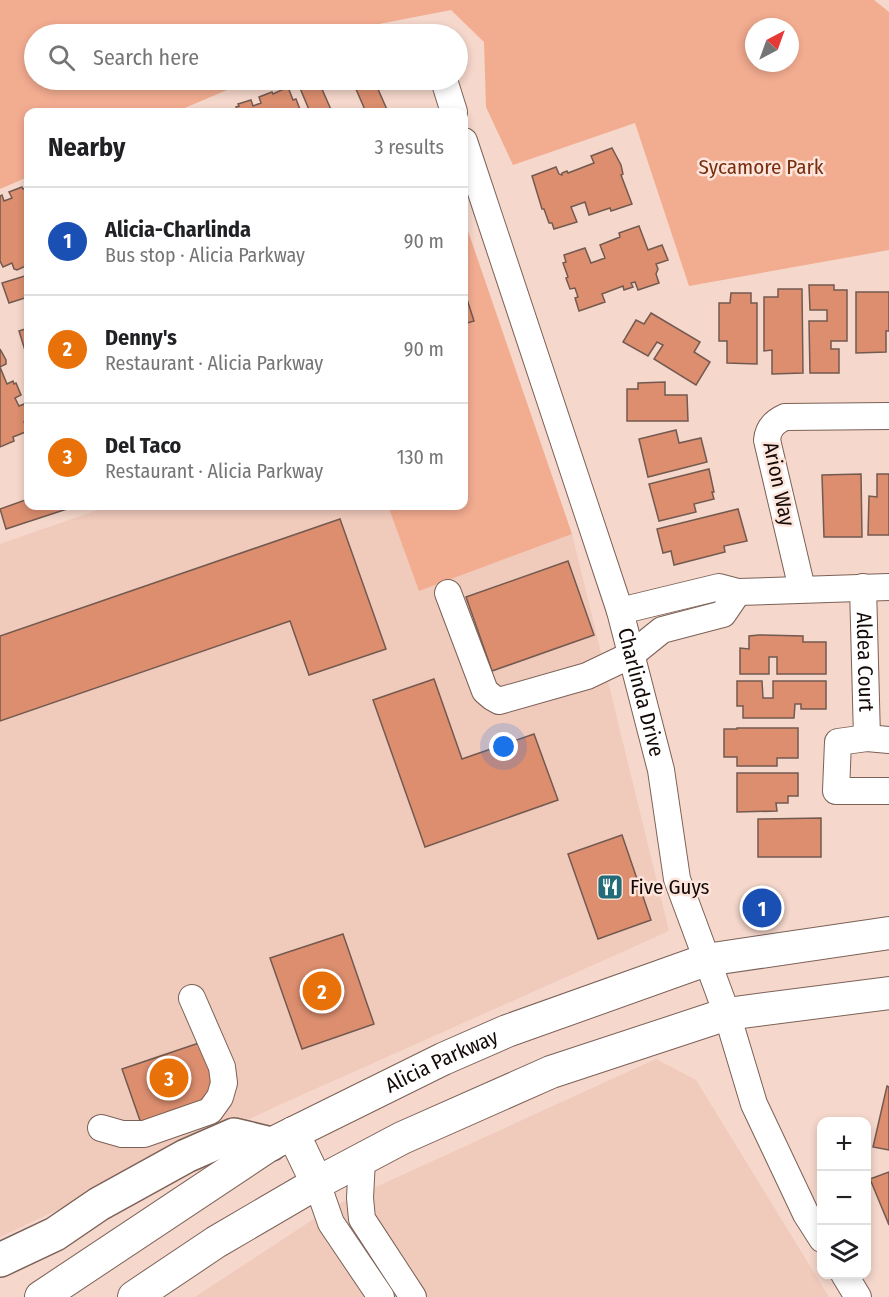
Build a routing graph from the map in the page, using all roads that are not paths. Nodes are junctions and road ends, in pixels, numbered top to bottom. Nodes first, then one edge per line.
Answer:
1 (447, 90) edge
2 (453, 108) edge
3 (468, 153) edge
4 (889, 416) edge
5 (863, 587) junction
6 (889, 587) edge
7 (802, 589) junction
8 (738, 592) junction
9 (448, 593) dead end
10 (620, 611) junction
11 (631, 655) junction
12 (878, 739) edge
13 (889, 791) edge
14 (889, 933) edge
15 (706, 960) junction
16 (889, 993) edge
17 (192, 998) dead end
18 (728, 1014) junction
19 (101, 1128) dead end
20 (282, 1138) junction
21 (362, 1159) junction
22 (317, 1182) junction
23 (817, 1231) edge
24 (0, 1260) edge
25 (847, 1279) edge
26 (41, 1297) edge
27 (134, 1297) edge
28 (381, 1297) edge
29 (413, 1297) edge
30 (858, 1297) edge

1 - 2 street
3 - 10 street, Charlinda Drive
4 - 7 street, Arion Way
5 - 6 street
5 - 7 street
5 - 12 street, Aldea Court
7 - 8 street
8 - 10 street
8 - 11 street
9 - 11 street
10 - 11 street, Charlinda Drive
11 - 15 street, Charlinda Drive
12 - 13 street, Aldea Court
14 - 15 main road, Alicia Parkway
15 - 18 street, Charlinda Drive
15 - 20 main road, Alicia Parkway
16 - 18 main road
17 - 19 street
18 - 21 main road
18 - 23 street, Charlinda Drive
20 - 22 main road
20 - 24 highway
20 - 26 main road, Alicia Parkway
21 - 22 main road
21 - 29 street
22 - 27 main road
22 - 28 street
25 - 30 street

